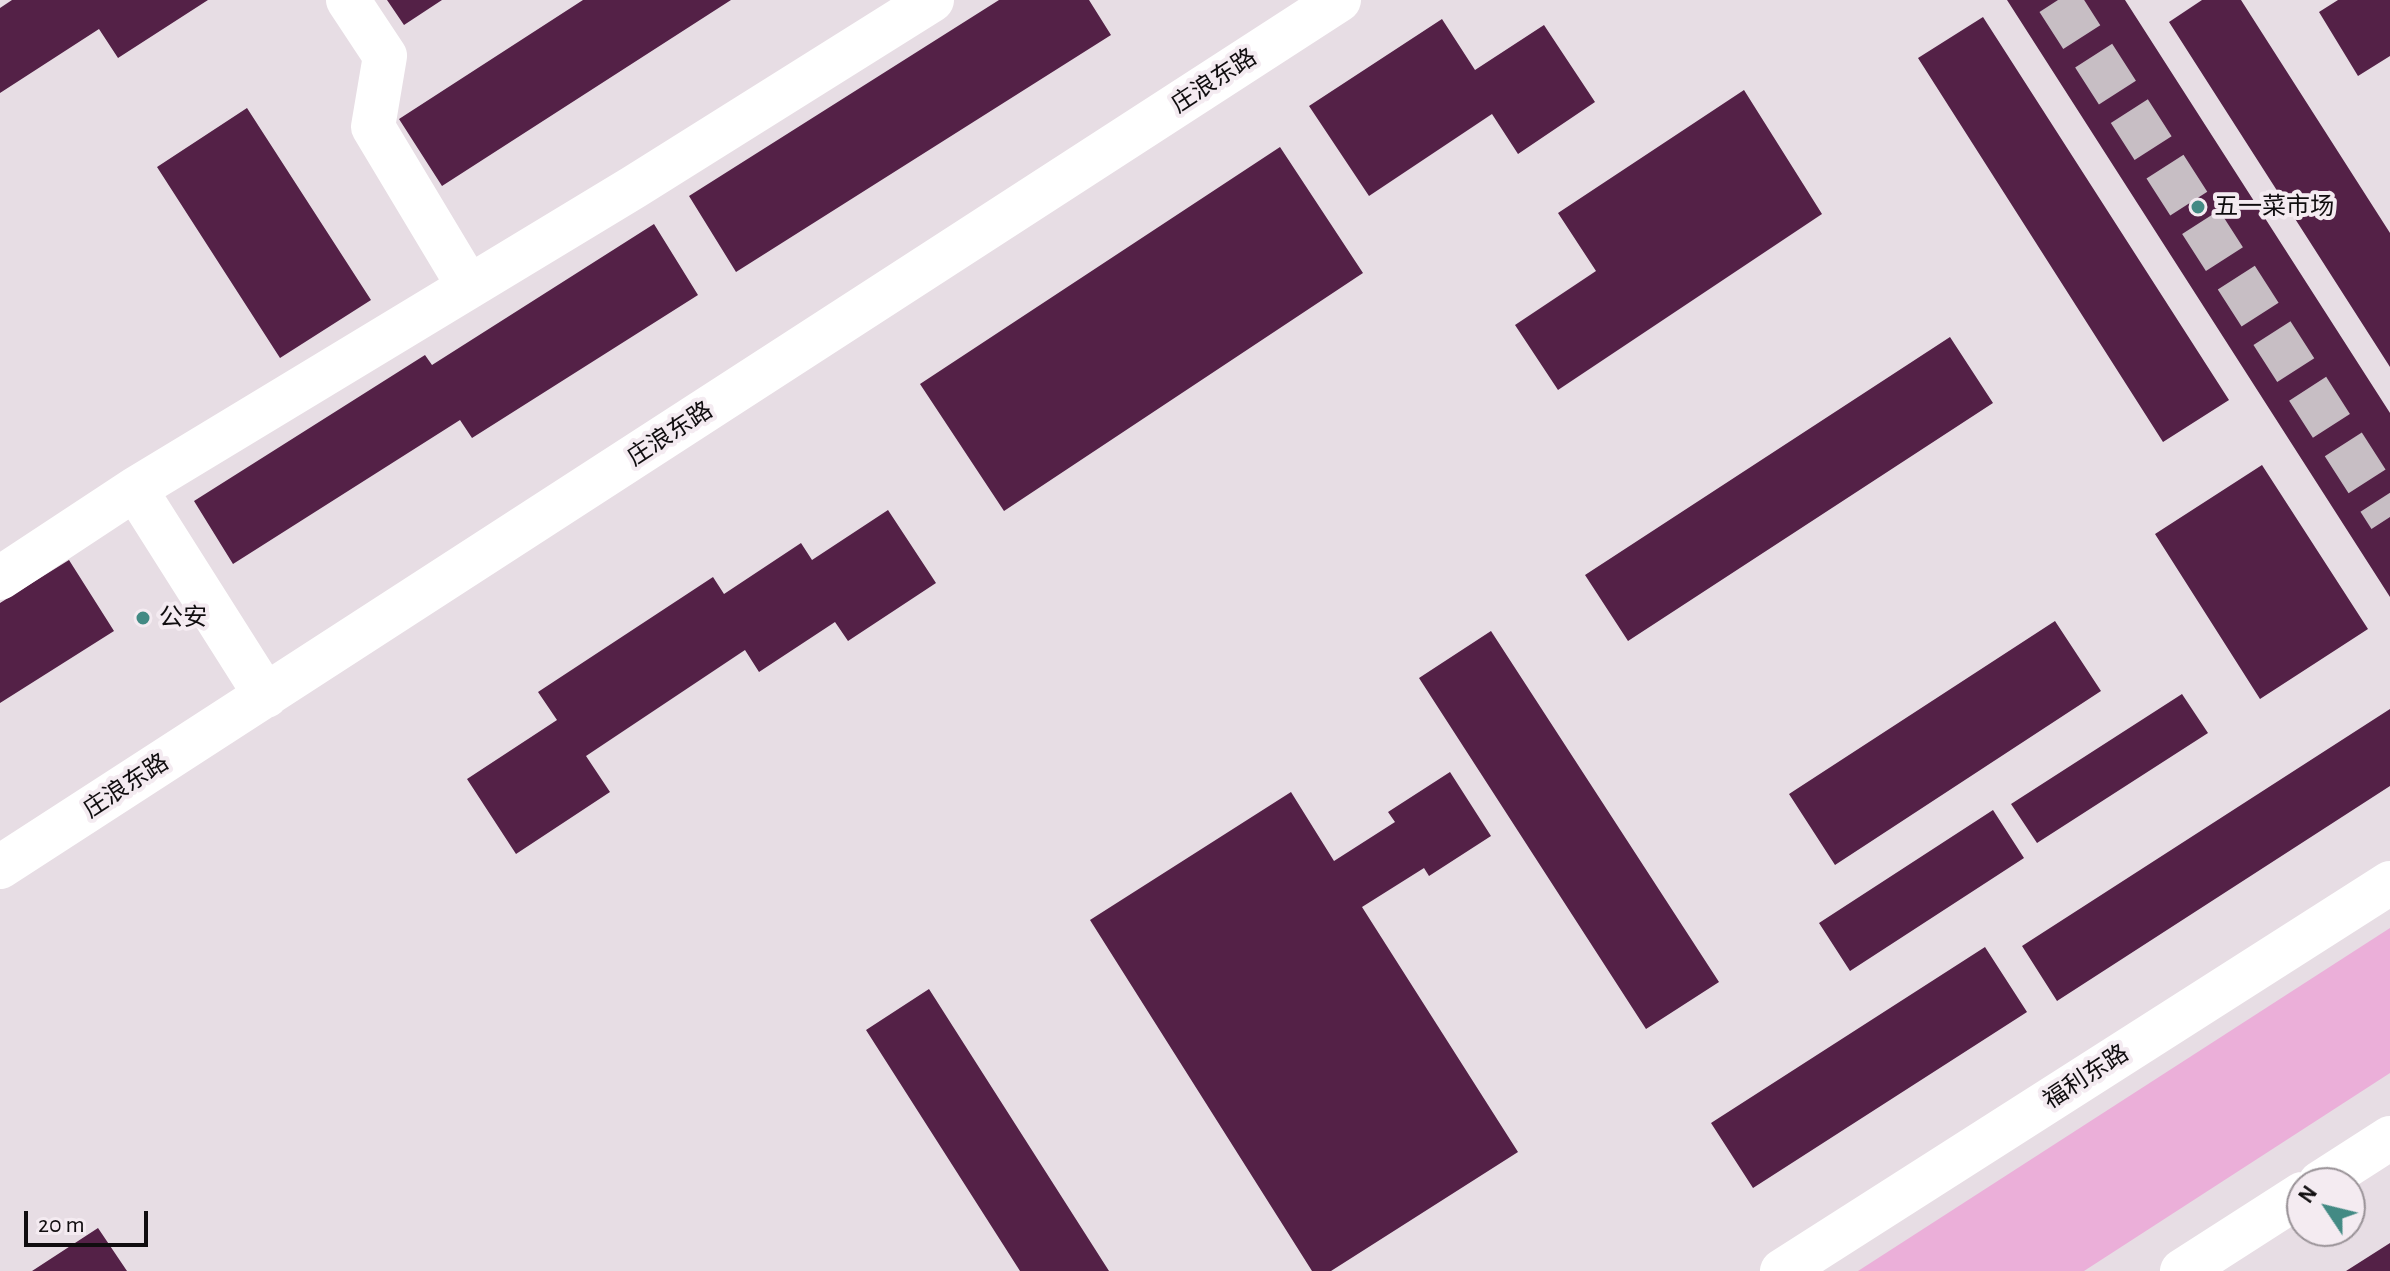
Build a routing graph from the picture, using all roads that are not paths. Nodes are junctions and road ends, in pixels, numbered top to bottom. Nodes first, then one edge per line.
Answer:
1 (348, 0) edge
2 (932, 0) edge
3 (1339, 0) edge
4 (469, 287) junction
5 (135, 489) junction
6 (0, 578) edge
7 (266, 696) junction
8 (0, 867) edge
9 (2390, 883) edge
10 (2390, 1138) edge
11 (2345, 1167) edge
12 (2286, 1204) edge
13 (1782, 1271) edge
14 (2182, 1271) edge

1 - 4 street
2 - 4 street
3 - 7 street, 庄浪东路
4 - 5 street
5 - 6 street
5 - 7 street
7 - 8 street, 庄浪东路
9 - 13 street, 福利东路
10 - 11 street
12 - 14 street

